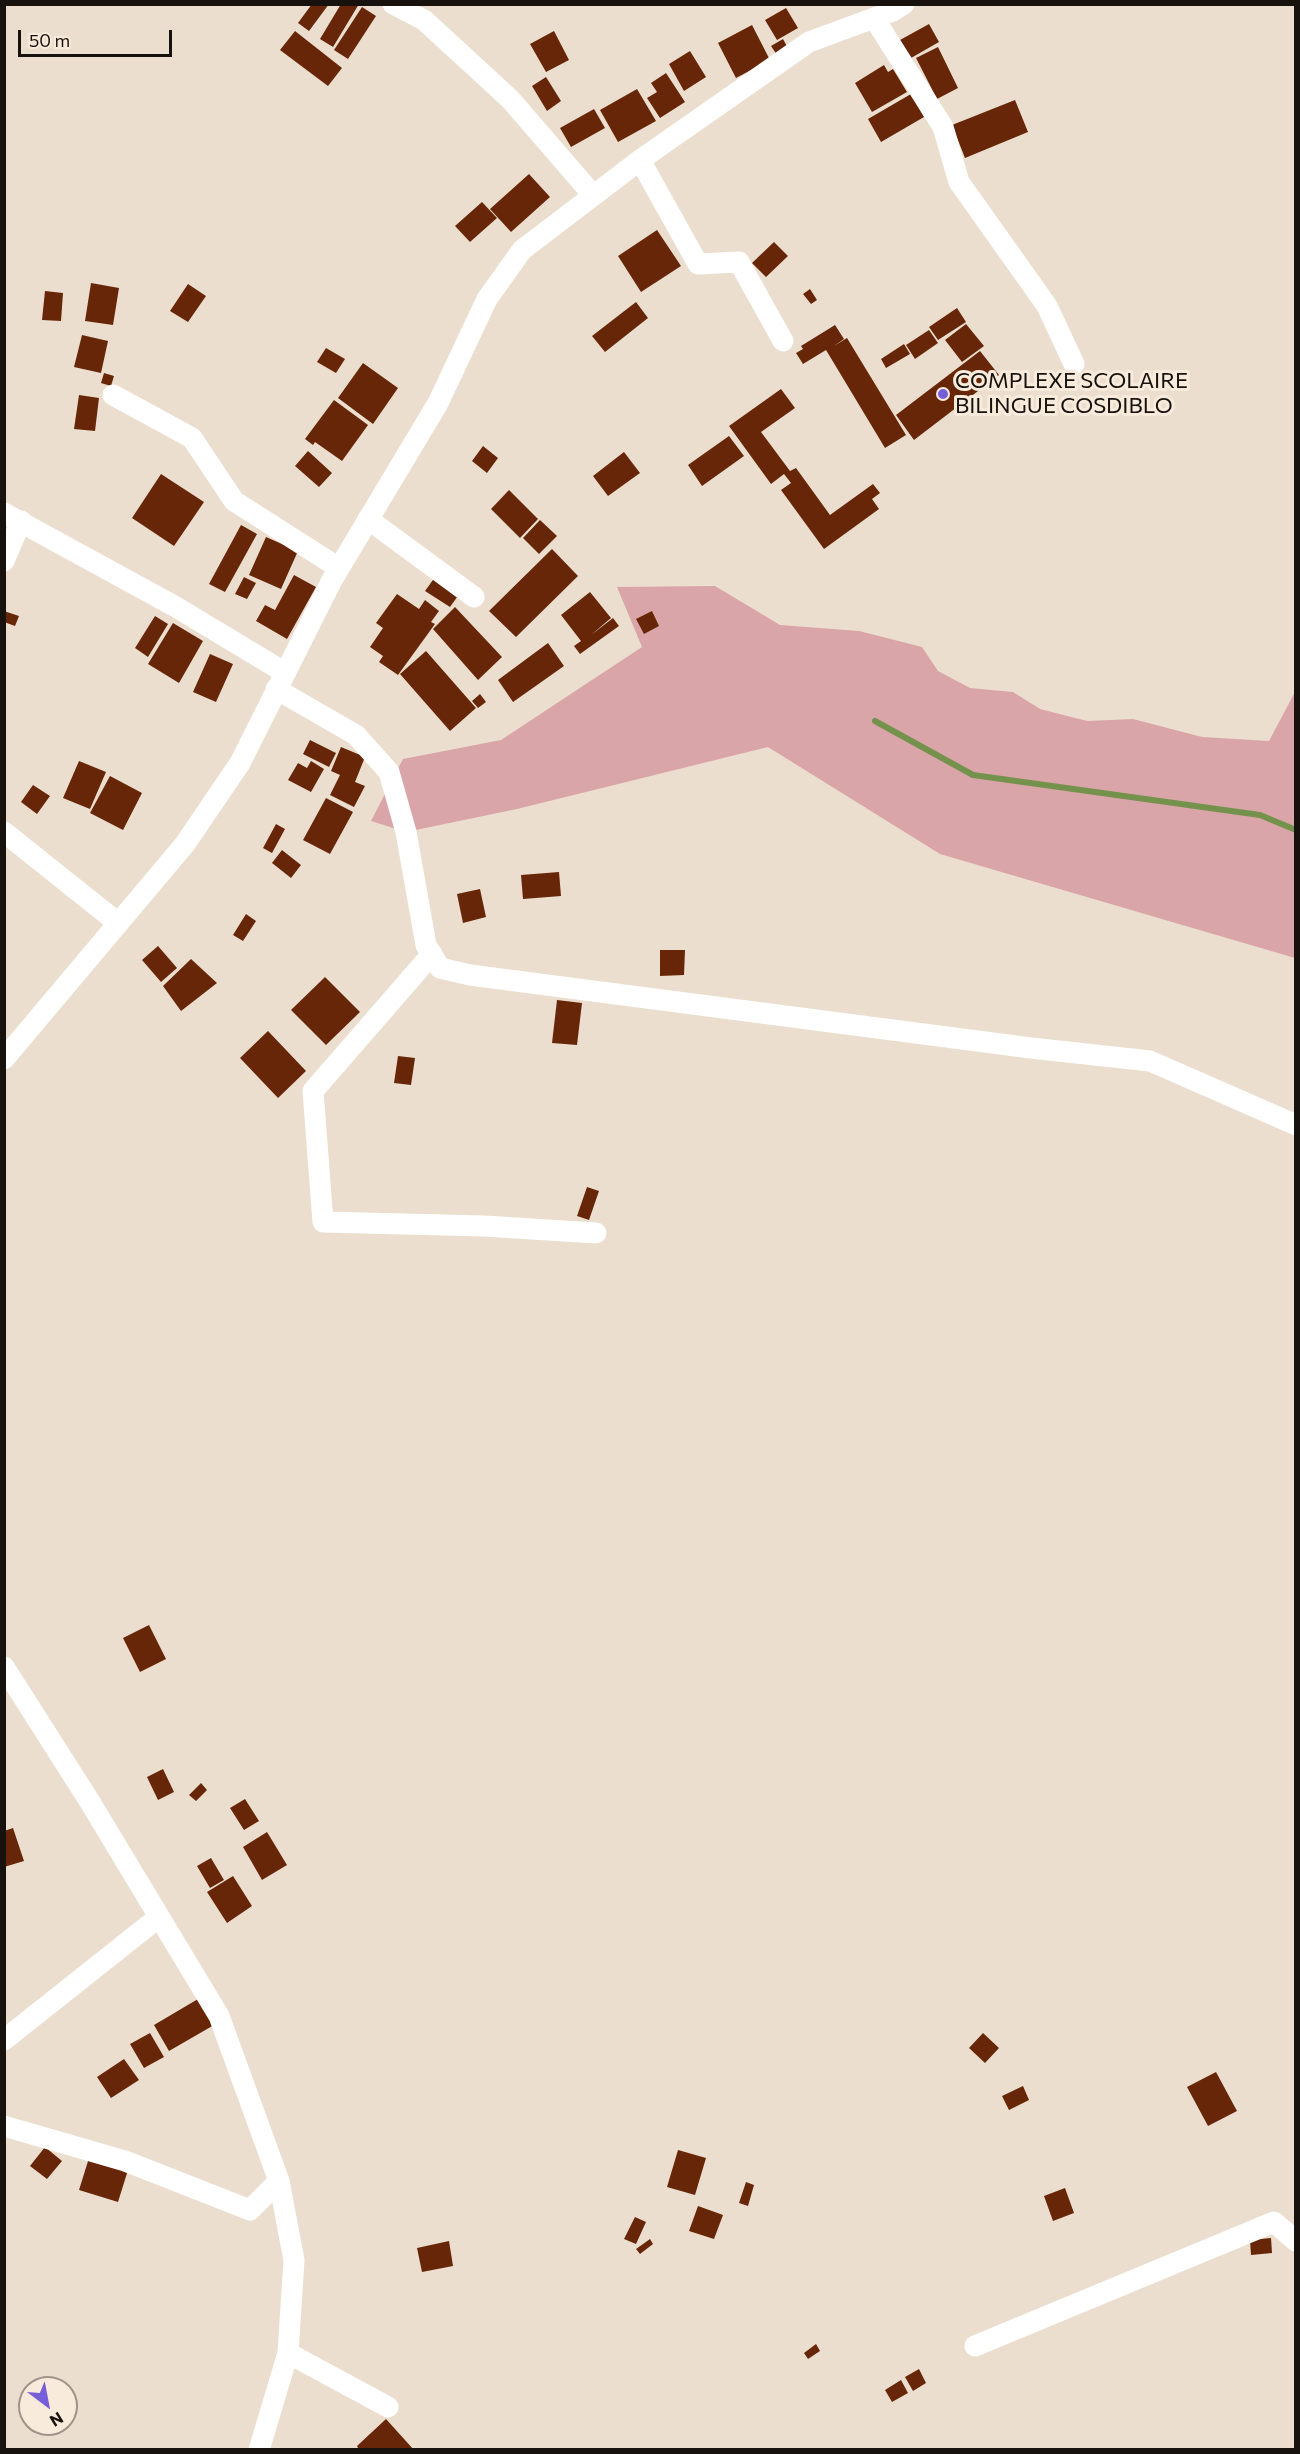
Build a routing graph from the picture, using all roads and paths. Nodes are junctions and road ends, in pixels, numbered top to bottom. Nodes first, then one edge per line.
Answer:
1 (393, 4) edge
2 (889, 10) edge
3 (640, 160) junction
4 (593, 195) junction
5 (783, 341) dead end
6 (1074, 364) dead end
7 (113, 394) dead end
8 (13, 517) edge
9 (368, 519) junction
10 (4, 561) edge
11 (339, 568) junction
12 (474, 597) dead end
13 (280, 681) junction
14 (4, 832) edge
15 (118, 923) junction
16 (432, 954) junction
17 (11, 1037) edge
18 (4, 1059) edge
19 (1296, 1125) edge
20 (596, 1233) dead end
21 (4, 1667) edge
22 (159, 1917) junction
23 (4, 2040) edge
24 (4, 2126) edge
25 (279, 2181) junction
26 (1296, 2241) edge
27 (975, 2346) dead end
28 (288, 2353) junction
29 (388, 2407) dead end
30 (259, 2450) edge

1 - 4 street
2 - 3 street
2 - 6 street
3 - 4 street
3 - 5 street
4 - 9 street
7 - 11 street
8 - 10 street
8 - 13 street
9 - 11 street
9 - 12 street
11 - 13 street
13 - 15 street
13 - 16 street
14 - 15 street
15 - 17 street
16 - 19 street
16 - 20 street
17 - 18 street
21 - 22 street
22 - 23 street
22 - 25 street
24 - 25 street
25 - 28 street
26 - 27 street
28 - 29 street
28 - 30 street

